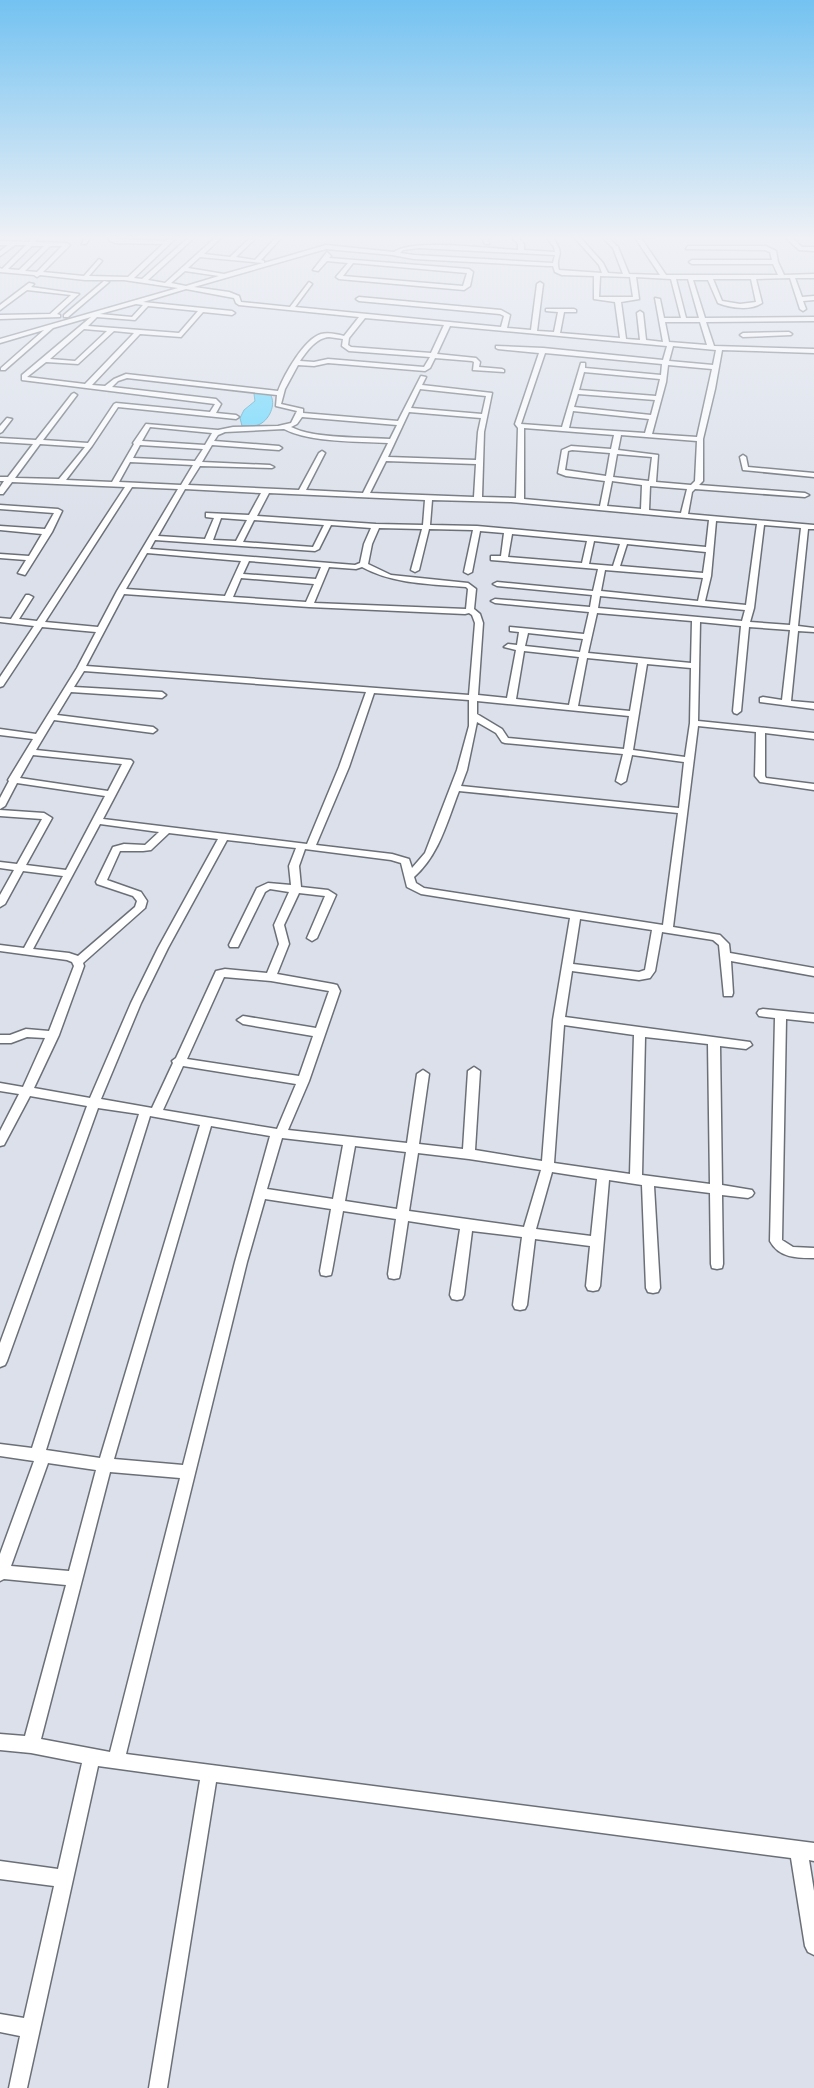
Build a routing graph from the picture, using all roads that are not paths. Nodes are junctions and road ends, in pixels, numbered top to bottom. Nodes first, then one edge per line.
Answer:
1 (25, 333) edge
2 (43, 333) edge
3 (75, 333) edge
4 (108, 333) edge
5 (137, 333) edge
6 (159, 333) edge
7 (183, 333) edge
8 (349, 333) edge
9 (443, 333) edge
10 (551, 333) edge
11 (622, 333) edge
12 (642, 333) edge
13 (665, 333) edge
14 (708, 333) edge
15 (557, 334) joint
16 (789, 334) joint
17 (743, 335) joint
18 (346, 338) junction
19 (623, 340) junction
20 (0, 341) edge
21 (643, 342) junction
22 (668, 344) junction
23 (498, 347) dead end
24 (715, 347) junction
25 (748, 348) junction
26 (544, 350) junction
27 (797, 350) junction
28 (814, 351) edge
29 (386, 352) junction
30 (434, 355) junction
31 (586, 355) junction
32 (45, 360) junction
33 (296, 363) junction
34 (665, 363) junction
35 (377, 365) junction
36 (715, 367) junction
37 (2, 369) edge
38 (582, 370) junction
39 (11, 371) dead end
40 (502, 371) dead end
41 (19, 372) dead end
42 (27, 374) junction
43 (423, 377) dead end
44 (663, 377) junction
45 (88, 385) junction
46 (418, 387) junction
47 (107, 388) junction
48 (576, 392) junction
49 (280, 393) junction
50 (74, 395) dead end
51 (658, 398) junction
52 (152, 408) junction
53 (571, 409) junction
54 (408, 410) junction
55 (212, 414) junction
56 (299, 415) junction
57 (485, 416) junction
58 (236, 417) dead end
59 (653, 417) junction
60 (9, 419) dead end
61 (401, 423) junction
62 (146, 426) junction
63 (284, 426) junction
64 (521, 426) junction
65 (565, 430) junction
66 (0, 431) edge
67 (218, 432) junction
68 (618, 433) junction
69 (648, 436) junction
70 (0, 440) edge
71 (700, 440) junction
72 (392, 441) junction
73 (38, 442) junction
74 (136, 443) junction
75 (208, 445) junction
76 (90, 446) junction
77 (279, 448) dead end
78 (614, 451) junction
79 (322, 453) dead end
80 (743, 457) dead end
81 (383, 459) junction
82 (127, 460) junction
83 (480, 462) junction
84 (196, 464) junction
85 (270, 467) dead end
86 (814, 475) edge
87 (0, 479) edge
88 (11, 480) junction
89 (608, 480) junction
90 (60, 483) junction
91 (649, 484) junction
92 (114, 485) junction
93 (130, 485) junction
94 (694, 486) junction
95 (183, 487) junction
96 (266, 491) junction
97 (0, 492) edge
98 (302, 492) junction
99 (366, 495) junction
100 (805, 495) dead end
101 (430, 498) junction
102 (478, 499) junction
103 (520, 500) junction
104 (0, 507) edge
105 (603, 508) junction
106 (644, 512) junction
107 (209, 515) dead end
108 (218, 516) junction
109 (684, 516) junction
110 (251, 518) junction
111 (713, 518) junction
112 (762, 522) junction
113 (329, 523) junction
114 (376, 526) junction
115 (810, 527) edge
116 (0, 528) edge
117 (426, 528) junction
118 (477, 528) junction
119 (48, 532) junction
120 (508, 532) junction
121 (154, 538) junction
122 (592, 540) junction
123 (208, 542) junction
124 (624, 542) junction
125 (238, 544) junction
126 (147, 550) junction
127 (710, 550) junction
128 (1, 557) edge
129 (31, 558) junction
130 (246, 558) junction
131 (494, 558) dead end
132 (504, 559) junction
133 (326, 565) junction
134 (363, 565) junction
135 (585, 566) junction
136 (602, 567) junction
137 (616, 568) junction
138 (415, 570) dead end
139 (468, 572) dead end
140 (22, 573) dead end
141 (239, 576) junction
142 (707, 576) junction
143 (319, 582) junction
144 (497, 584) dead end
145 (121, 591) junction
146 (596, 593) junction
147 (29, 596) dead end
148 (228, 599) junction
149 (495, 600) dead end
150 (701, 603) junction
151 (309, 605) junction
152 (750, 608) junction
153 (470, 610) junction
154 (592, 610) junction
155 (696, 619) junction
156 (0, 620) edge
157 (14, 621) junction
158 (39, 624) junction
159 (745, 624) junction
160 (795, 628) junction
161 (513, 629) dead end
162 (102, 630) junction
163 (524, 630) junction
164 (814, 630) edge
165 (586, 636) junction
166 (508, 647) dead end
167 (520, 648) junction
168 (583, 655) junction
169 (643, 661) junction
170 (695, 666) junction
171 (82, 668) junction
172 (0, 684) edge
173 (68, 689) junction
174 (371, 690) junction
175 (162, 695) dead end
176 (473, 698) junction
177 (763, 700) dead end
178 (511, 701) junction
179 (786, 703) junction
180 (814, 706) edge
181 (573, 707) junction
182 (737, 711) dead end
183 (635, 714) junction
184 (472, 715) junction
185 (52, 717) junction
186 (694, 723) junction
187 (153, 730) dead end
188 (761, 730) junction
189 (0, 732) edge
190 (814, 736) edge
191 (39, 737) junction
192 (32, 752) junction
193 (628, 752) junction
194 (689, 760) junction
195 (14, 780) junction
196 (621, 781) dead end
197 (814, 787) edge
198 (455, 788) junction
199 (111, 794) junction
200 (0, 806) edge
201 (683, 811) junction
202 (0, 814) edge
203 (97, 821) junction
204 (166, 830) junction
205 (224, 836) junction
206 (305, 847) junction
207 (0, 865) edge
208 (20, 868) junction
209 (69, 874) junction
210 (409, 876) junction
211 (296, 888) junction
212 (0, 904) edge
213 (576, 915) junction
214 (663, 929) junction
215 (312, 938) dead end
216 (234, 945) dead end
217 (0, 948) edge
218 (27, 951) junction
219 (725, 956) junction
220 (78, 962) junction
221 (568, 968) junction
222 (814, 972) edge
223 (271, 977) junction
224 (728, 993) dead end
225 (763, 1013) dead end
226 (781, 1015) junction
227 (814, 1018) edge
228 (243, 1020) dead end
229 (559, 1020) junction
230 (640, 1032) junction
231 (320, 1033) junction
232 (53, 1035) junction
233 (0, 1039) edge
234 (714, 1042) junction
235 (746, 1045) dead end
236 (178, 1061) junction
237 (474, 1071) dead end
238 (423, 1074) dead end
239 (303, 1081) junction
240 (0, 1087) edge
241 (28, 1090) junction
242 (94, 1102) junction
243 (151, 1112) junction
244 (207, 1121) junction
245 (279, 1133) junction
246 (0, 1142) edge
247 (350, 1142) junction
248 (412, 1147) junction
249 (469, 1154) junction
250 (548, 1165) junction
251 (603, 1175) junction
252 (642, 1179) junction
253 (716, 1189) junction
254 (260, 1193) junction
255 (748, 1193) dead end
256 (337, 1204) junction
257 (403, 1214) junction
258 (467, 1225) junction
259 (530, 1233) junction
260 (597, 1242) junction
261 (814, 1253) edge
262 (717, 1264) dead end
263 (326, 1271) dead end
264 (394, 1274) dead end
265 (593, 1286) dead end
266 (652, 1288) dead end
267 (457, 1295) dead end
268 (520, 1305) dead end
269 (0, 1361) edge
270 (0, 1450) edge
271 (40, 1456) junction
272 (105, 1465) junction
273 (188, 1472) junction
274 (0, 1573) edge
275 (76, 1579) junction
276 (0, 1742) edge
277 (31, 1745) junction
278 (91, 1758) junction
279 (116, 1761) junction
280 (209, 1773) junction
281 (806, 1851) edge
282 (0, 1870) edge
283 (64, 1879) junction
284 (814, 1946) edge
285 (0, 2024) edge
286 (31, 2029) junction
287 (18, 2088) edge
288 (158, 2088) edge

1 - 20 street
2 - 37 street
3 - 32 street
4 - 32 street
5 - 45 street
6 - 7 street
8 - 18 street
9 - 30 street
10 - 15 street
11 - 19 street
12 - 21 street
13 - 22 street
14 - 24 street
15 - 19 street
16 - 17 street
16 - 27 street
17 - 25 street
18 - 29 street
18 - 33 street
19 - 21 street
21 - 22 street
22 - 24 street
22 - 34 street
23 - 26 street
24 - 25 street
24 - 36 street
25 - 27 street
26 - 31 street
26 - 64 street
27 - 28 street
29 - 30 street
29 - 35 street
30 - 35 street
30 - 40 street
31 - 34 street
31 - 38 street
32 - 42 street
33 - 35 street
33 - 49 street
34 - 36 street
34 - 44 street
36 - 71 street
37 - 39 street
38 - 44 street
38 - 48 street
41 - 42 street
42 - 45 street
43 - 46 street
44 - 51 street
45 - 47 street
46 - 54 street
46 - 57 street
47 - 49 street
47 - 55 street
48 - 51 street
48 - 53 street
49 - 56 street
50 - 73 street
51 - 59 street
52 - 55 street
52 - 62 street
52 - 76 street
53 - 59 street
53 - 65 street
54 - 57 street
54 - 61 street
55 - 58 street
56 - 61 street
56 - 63 street
57 - 83 street
59 - 69 street
60 - 66 street
61 - 72 street
62 - 67 street
62 - 74 street
63 - 67 street
63 - 72 street
64 - 65 street
64 - 103 street
65 - 68 street
67 - 75 street
68 - 69 street
68 - 78 street
69 - 71 street
70 - 73 street
71 - 94 street
72 - 81 street
73 - 76 street
73 - 88 street
74 - 75 street
74 - 82 street
75 - 77 street
75 - 84 street
76 - 90 street
78 - 89 street
78 - 89 street
78 - 91 street
79 - 98 street
80 - 86 street
81 - 83 street
81 - 99 street
82 - 84 street
82 - 92 street
83 - 102 street
84 - 85 street
84 - 95 street
87 - 88 street
88 - 90 street
88 - 97 street
89 - 91 street
89 - 105 street
90 - 92 street
91 - 94 street
91 - 106 street
92 - 93 street
93 - 95 street
93 - 158 street
94 - 100 street
94 - 109 street
95 - 96 street
95 - 121 street
96 - 98 street
96 - 110 street
98 - 99 street
99 - 101 street
101 - 102 street
101 - 117 street
102 - 103 street
103 - 105 street
104 - 119 street
105 - 106 street
106 - 109 street
107 - 108 street
108 - 110 street
108 - 123 street
109 - 111 street
110 - 113 street
110 - 125 street
111 - 112 street
111 - 127 street
112 - 115 street
112 - 152 street
113 - 114 street
113 - 125 street
114 - 117 street
114 - 134 street
115 - 160 street
116 - 119 street
117 - 118 street
117 - 138 street
118 - 120 street
118 - 139 street
119 - 129 street
120 - 122 street
120 - 132 street
121 - 123 street
121 - 126 street
122 - 124 street
122 - 135 street
123 - 125 street
124 - 127 street
124 - 137 street
126 - 130 street
126 - 145 street
127 - 142 street
128 - 129 street
129 - 140 street
130 - 133 street
130 - 141 street
131 - 132 street
132 - 135 street
133 - 134 street
133 - 143 street
134 - 153 street
135 - 136 street
136 - 137 street
136 - 146 street
137 - 142 street
141 - 143 street
141 - 148 street
142 - 150 street
143 - 151 street
144 - 146 street
145 - 148 street
145 - 162 street
146 - 150 street
146 - 154 street
147 - 157 street
148 - 151 street
149 - 154 street
150 - 152 street
151 - 153 street
152 - 159 street
153 - 176 street
154 - 155 street
154 - 165 street
155 - 159 street
155 - 170 street
156 - 157 street
157 - 158 street
158 - 162 street
158 - 172 street
159 - 160 street
159 - 182 street
160 - 164 street
160 - 179 street
161 - 163 street
162 - 171 street
163 - 165 street
163 - 167 street
165 - 168 street
166 - 167 street
167 - 168 street
167 - 178 street
168 - 169 street
168 - 181 street
169 - 170 street
169 - 183 street
170 - 186 street
171 - 173 street
171 - 174 street
173 - 175 street
173 - 185 street
174 - 176 street
174 - 206 street
176 - 178 street
176 - 184 street
177 - 179 street
178 - 181 street
179 - 180 street
181 - 183 street
183 - 193 street
184 - 193 street
184 - 198 street
185 - 187 street
185 - 191 street
186 - 188 street
186 - 194 street
188 - 190 street
188 - 197 street
189 - 191 street
191 - 192 street
192 - 195 street
192 - 199 street
193 - 194 street
193 - 196 street
194 - 201 street
195 - 199 street
195 - 200 street
198 - 201 street
198 - 210 street
199 - 203 street
201 - 214 street
202 - 208 street
203 - 204 street
203 - 209 street
204 - 205 street
204 - 220 street
205 - 206 street
205 - 242 street
206 - 210 street
206 - 211 street
207 - 208 street
208 - 209 street
208 - 212 street
209 - 218 street
210 - 213 street
211 - 215 street
211 - 216 street
211 - 223 street
213 - 214 street
213 - 221 street
214 - 219 street
214 - 221 street
217 - 218 street
218 - 220 street
219 - 222 street
219 - 224 street
220 - 232 street
221 - 229 street
223 - 231 street
223 - 236 street
225 - 226 street
226 - 227 street
226 - 261 street
228 - 231 street
229 - 230 street
229 - 250 street
230 - 234 street
230 - 252 street
231 - 239 street
232 - 233 street
232 - 241 street
234 - 235 street
234 - 253 street
236 - 239 street
236 - 243 street
237 - 249 street
238 - 248 street
239 - 245 street
240 - 241 street
241 - 242 street
241 - 246 street
242 - 243 street
242 - 269 street
243 - 244 street
243 - 271 street
244 - 245 street
244 - 272 street
245 - 247 street
245 - 254 street
247 - 248 street
247 - 256 street
248 - 249 street
248 - 257 street
249 - 250 street
250 - 251 street
250 - 259 street
251 - 252 street
251 - 260 street
252 - 253 street
252 - 266 street
253 - 255 street
253 - 262 street
254 - 256 street
254 - 273 street
256 - 257 street
256 - 263 street
257 - 258 street
257 - 264 street
258 - 259 street
258 - 267 street
259 - 260 street
259 - 268 street
260 - 265 street
270 - 271 street
271 - 272 street
271 - 274 street
272 - 273 street
272 - 275 street
273 - 279 street
274 - 275 street
275 - 277 street
276 - 277 street
277 - 278 street
278 - 279 street
278 - 283 street
279 - 280 street
280 - 281 street
280 - 288 street
281 - 284 street
282 - 283 street
283 - 286 street
285 - 286 street
286 - 287 street

